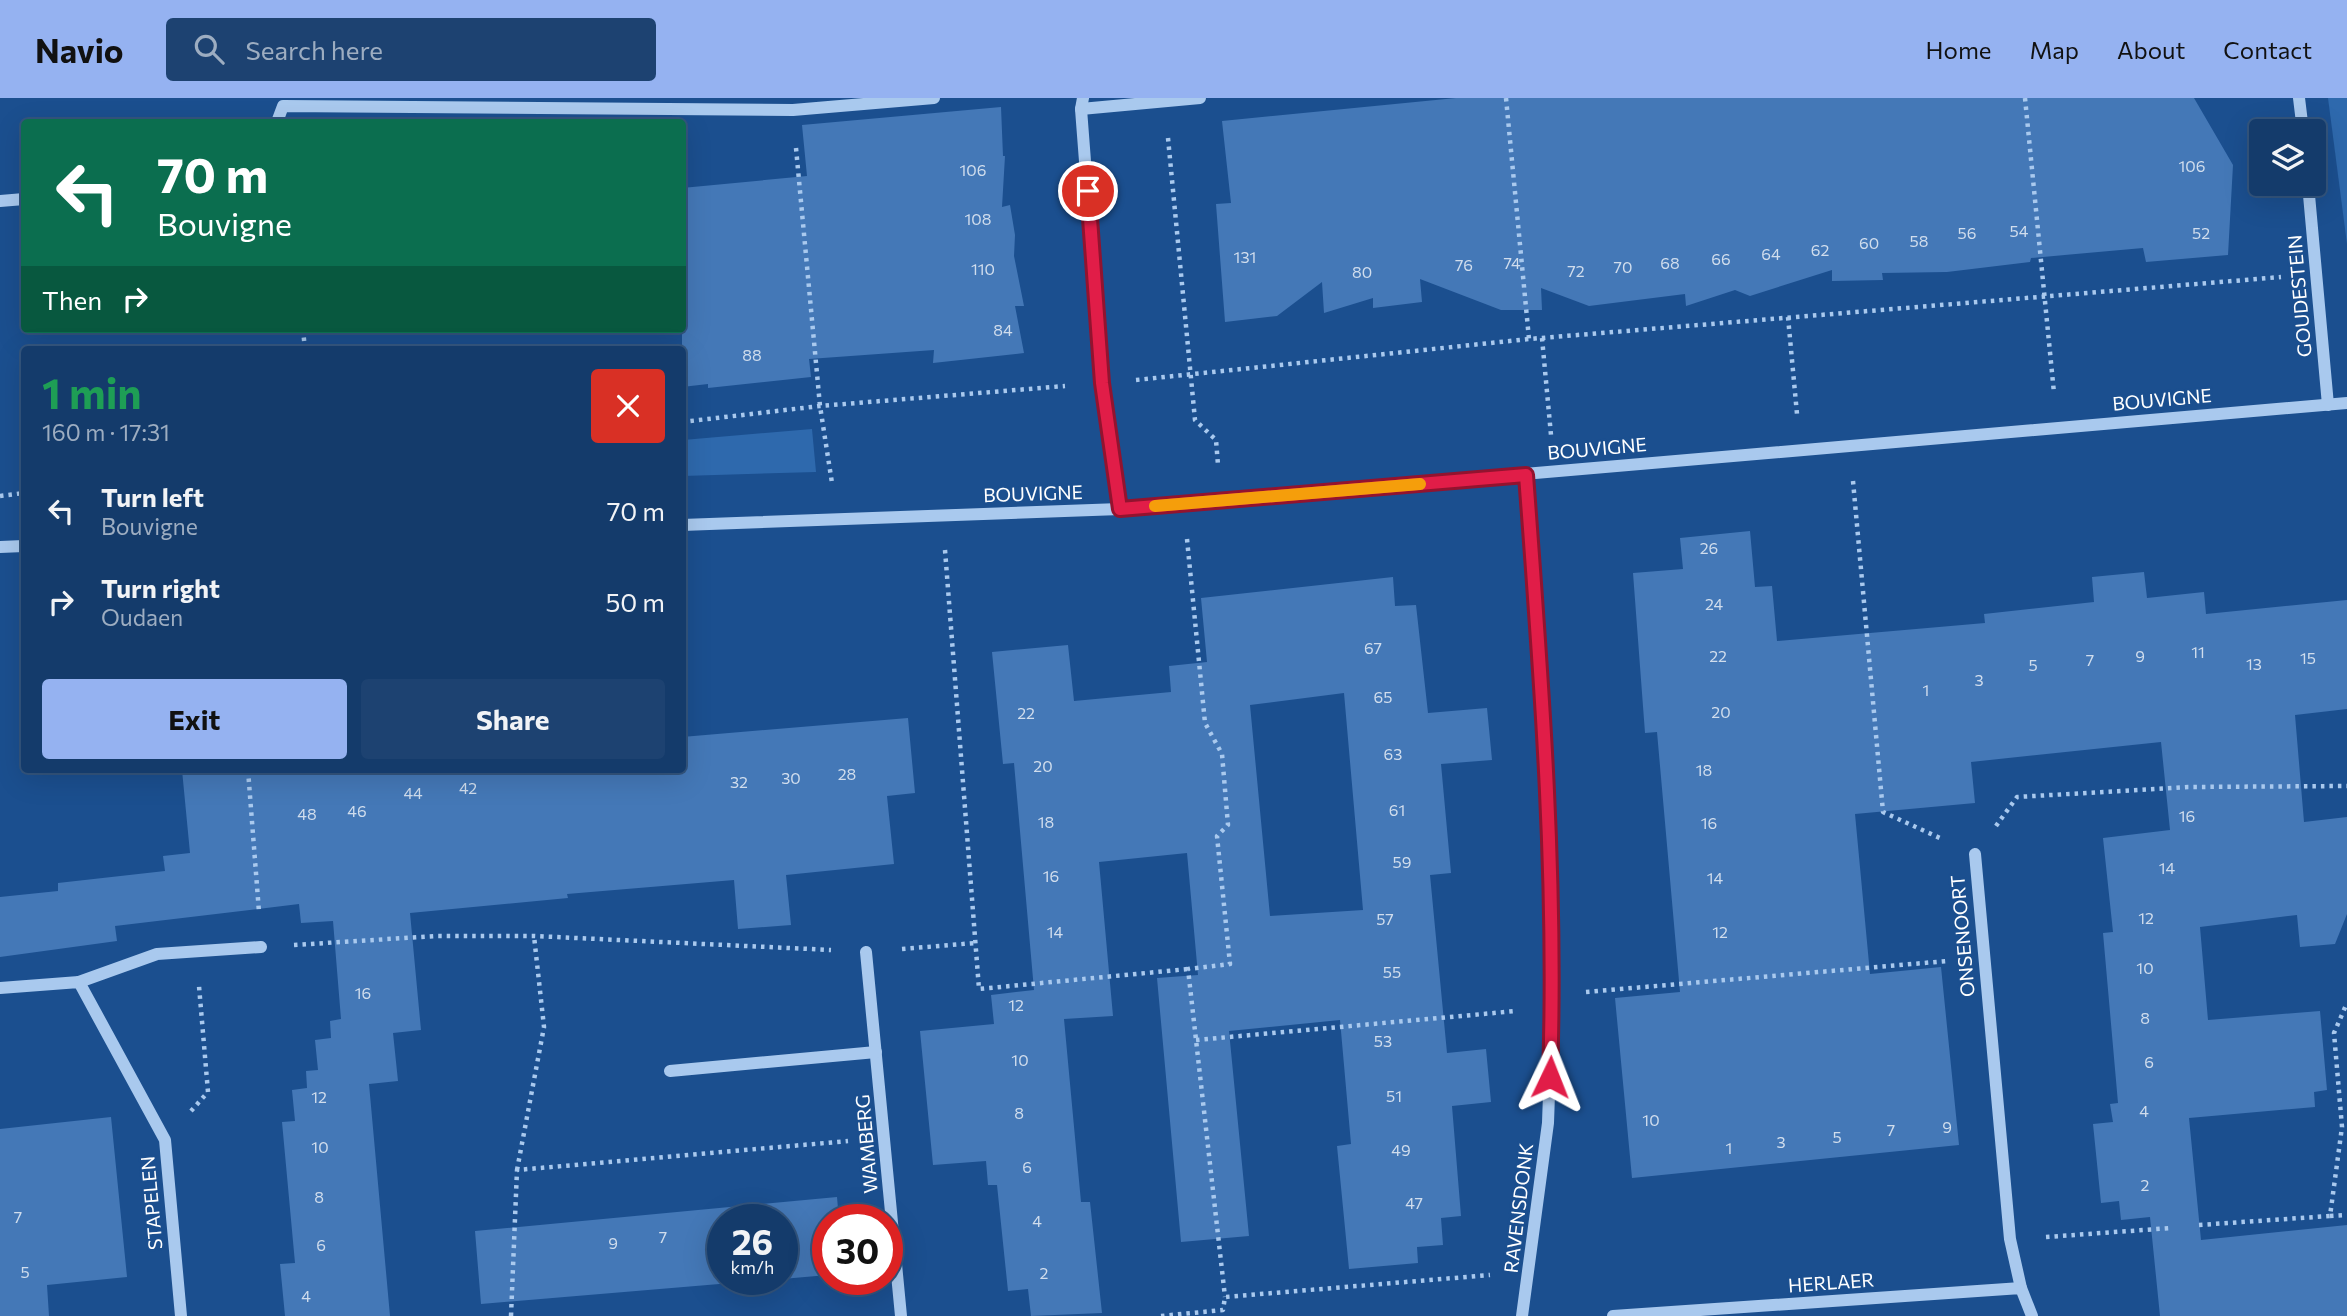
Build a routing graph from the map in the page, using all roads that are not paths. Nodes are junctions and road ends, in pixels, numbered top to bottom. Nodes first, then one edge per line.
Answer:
1 (934, 98) edge
2 (1200, 98) edge
3 (2299, 98) edge
4 (1082, 104) edge
5 (277, 119) edge
6 (2301, 119) edge
7 (2309, 196) edge
8 (21, 200) edge
9 (0, 201) edge
10 (2347, 403) edge
11 (2328, 405) junction
12 (1526, 475) junction
13 (1120, 509) junction
14 (686, 525) edge
15 (21, 546) edge
16 (0, 547) edge
17 (1975, 854) road end
18 (261, 947) road end
19 (866, 952) road end
20 (79, 982) junction
21 (0, 988) edge
22 (876, 1052) junction
23 (670, 1072) dead end
24 (2021, 1288) junction
25 (181, 1316) edge
26 (901, 1316) edge
27 (1522, 1316) edge
28 (1613, 1316) edge
29 (2032, 1316) edge

1 - 5 street
2 - 4 street
3 - 6 street
4 - 13 street
7 - 11 street, GOUDESTEIN
8 - 9 street
10 - 11 street, BOUVIGNE
11 - 12 street, BOUVIGNE
12 - 13 street, BOUVIGNE
12 - 27 street, RAVENSDONK
13 - 14 street, BOUVIGNE
15 - 16 street
17 - 24 street, ONSENOORT
18 - 20 street
19 - 22 street, WAMBERG
20 - 21 street
20 - 25 street, STAPELEN
22 - 23 street
22 - 26 street, WAMBERG
24 - 28 street, HERLAER
24 - 29 street

